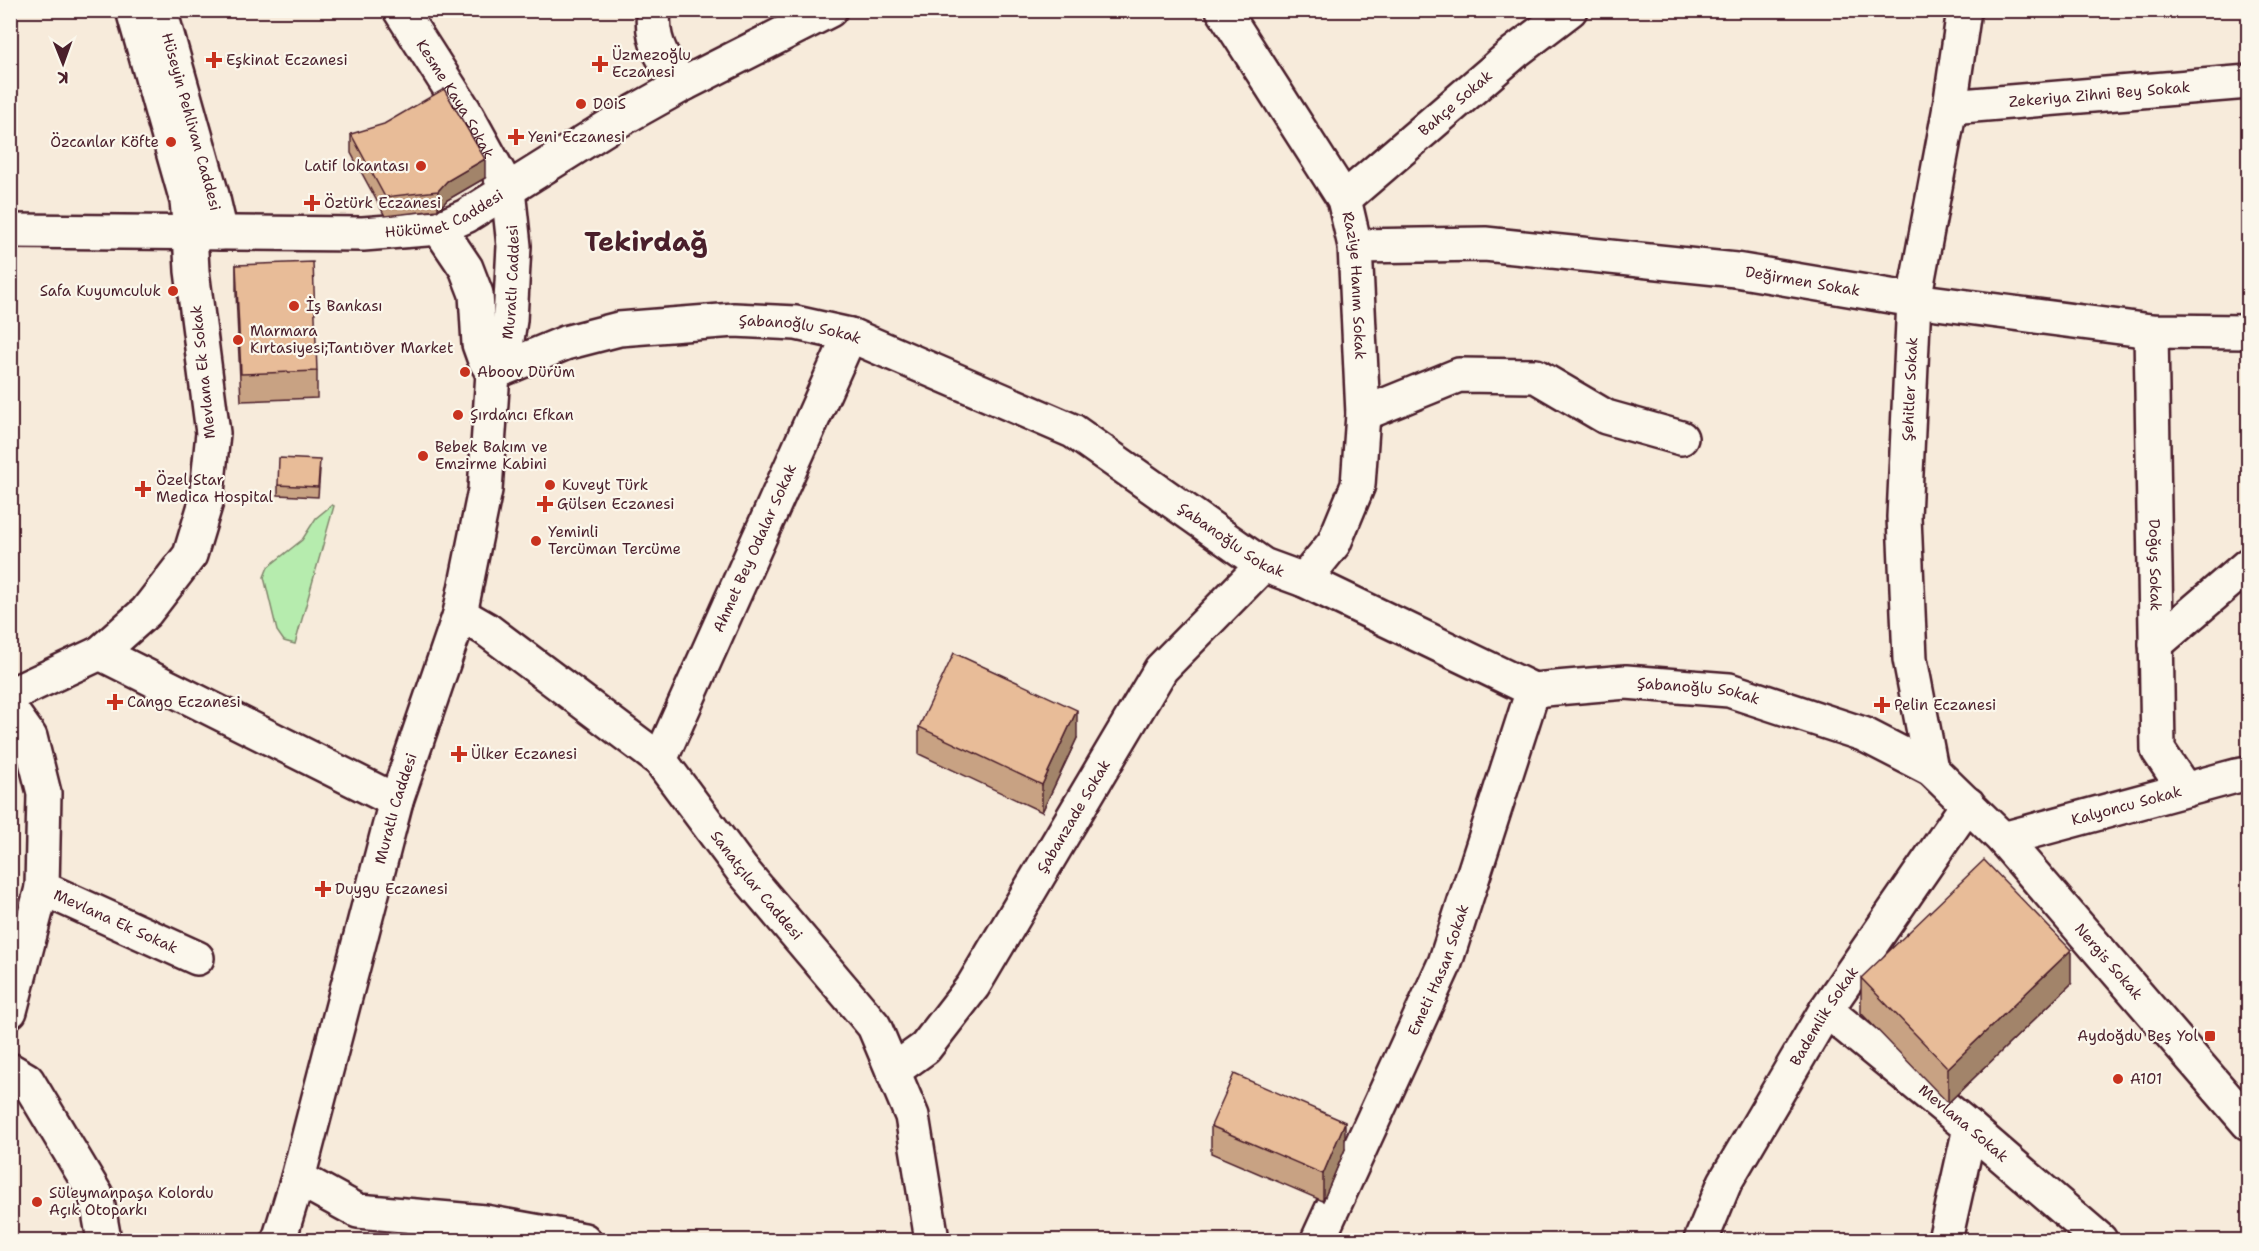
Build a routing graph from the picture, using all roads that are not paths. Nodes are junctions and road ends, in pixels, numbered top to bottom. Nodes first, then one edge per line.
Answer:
1 (133, 10) edge
2 (160, 10) edge
3 (400, 10) edge
4 (654, 10) edge
5 (830, 10) edge
6 (1223, 10) edge
7 (1570, 10) edge
8 (1964, 10) edge
9 (2248, 82) edge
10 (684, 84) junction
11 (1950, 107) junction
12 (508, 190) junction
13 (1344, 199) junction
14 (439, 228) junction
15 (10, 231) edge
16 (206, 233) junction
17 (1355, 246) junction
18 (1914, 300) junction
19 (2151, 331) junction
20 (2248, 332) edge
21 (850, 335) junction
22 (493, 373) junction
23 (1363, 414) junction
24 (1681, 438) dead end
25 (2248, 565) edge
26 (1263, 566) junction
27 (1304, 580) junction
28 (460, 614) junction
29 (2156, 644) junction
30 (100, 653) junction
31 (1533, 690) junction
32 (10, 695) edge
33 (10, 709) edge
34 (660, 760) junction
35 (1931, 769) junction
36 (2244, 770) edge
37 (2185, 790) junction
38 (396, 801) junction
39 (1968, 804) junction
40 (2003, 839) junction
41 (42, 888) junction
42 (197, 958) dead end
43 (1826, 1010) junction
44 (10, 1011) edge
45 (10, 1070) edge
46 (893, 1071) junction
47 (2248, 1123) edge
48 (1970, 1128) junction
49 (298, 1178) junction
50 (361, 1226) edge
51 (480, 1231) edge
52 (104, 1240) edge
53 (279, 1240) edge
54 (584, 1240) edge
55 (932, 1240) edge
56 (1318, 1240) edge
57 (1701, 1240) edge
58 (1945, 1240) edge
59 (2100, 1240) edge

1 - 16 street, Hüseyin Pehlivan Caddesi
2 - 16 street, Hüseyin Pehlivan Caddesi
3 - 12 street, Kesme Kaya Sokak
4 - 10 street
5 - 10 street, Hükümet Caddesi
6 - 13 street, Raziye Hanım Sokak
7 - 13 street, Bahçe Sokak
8 - 11 street, Şehitler Sokak
9 - 11 street, Zekeriya Zihni Bey Sokak
10 - 12 street, Hükümet Caddesi
11 - 18 street, Şehitler Sokak
12 - 14 street, Hükümet Caddesi
12 - 22 street, Muratlı Caddesi
13 - 17 street, Raziye Hanım Sokak
14 - 16 street, Hükümet Caddesi
14 - 22 street, Muratlı Caddesi
15 - 16 street, Hükümet Caddesi
16 - 30 street, Mevlana Ek Sokak
17 - 18 street, Değirmen Sokak
17 - 23 street, Raziye Hanım Sokak
18 - 19 street, Değirmen Sokak
18 - 35 street, Şehitler Sokak
19 - 20 street, Değirmen Sokak
19 - 29 street, Doğuş Sokak
21 - 22 street, Şabanoğlu Sokak
21 - 26 street, Şabanoğlu Sokak
21 - 34 street, Ahmet Bey Odalar Sokak
22 - 28 street, Muratlı Caddesi
23 - 24 street
23 - 27 street, Raziye Hanım Sokak
25 - 29 street
26 - 27 street, Şabanoğlu Sokak
26 - 46 street, Şabanzade Sokak
27 - 31 street, Şabanoğlu Sokak
28 - 34 street, Sanatçılar Caddesi
28 - 38 street, Muratlı Caddesi
29 - 37 street, Doğuş Sokak
30 - 32 street, Mevlana Ek Sokak
30 - 38 street
31 - 35 street, Şabanoğlu Sokak
31 - 56 street, Emeti Hasan Sokak
33 - 41 street, Mevlana Ek Sokak
34 - 46 street, Sanatçılar Caddesi
35 - 39 street, Şabanoğlu Sokak
36 - 37 street, Kalyoncu Sokak
37 - 40 street, Kalyoncu Sokak
38 - 49 street, Muratlı Caddesi
39 - 40 street, Nergis Sokak
39 - 43 street, Bademlik Sokak
40 - 47 street, Nergis Sokak
41 - 42 street, Mevlana Ek Sokak
41 - 44 street
43 - 48 street, Mevlana Sokak
43 - 57 street, Bademlik Sokak
45 - 52 street
46 - 55 street, Sanatçılar Caddesi
48 - 58 street
48 - 59 street, Mevlana Sokak
49 - 50 street
49 - 53 street, Muratlı Caddesi
50 - 51 street
51 - 54 street

